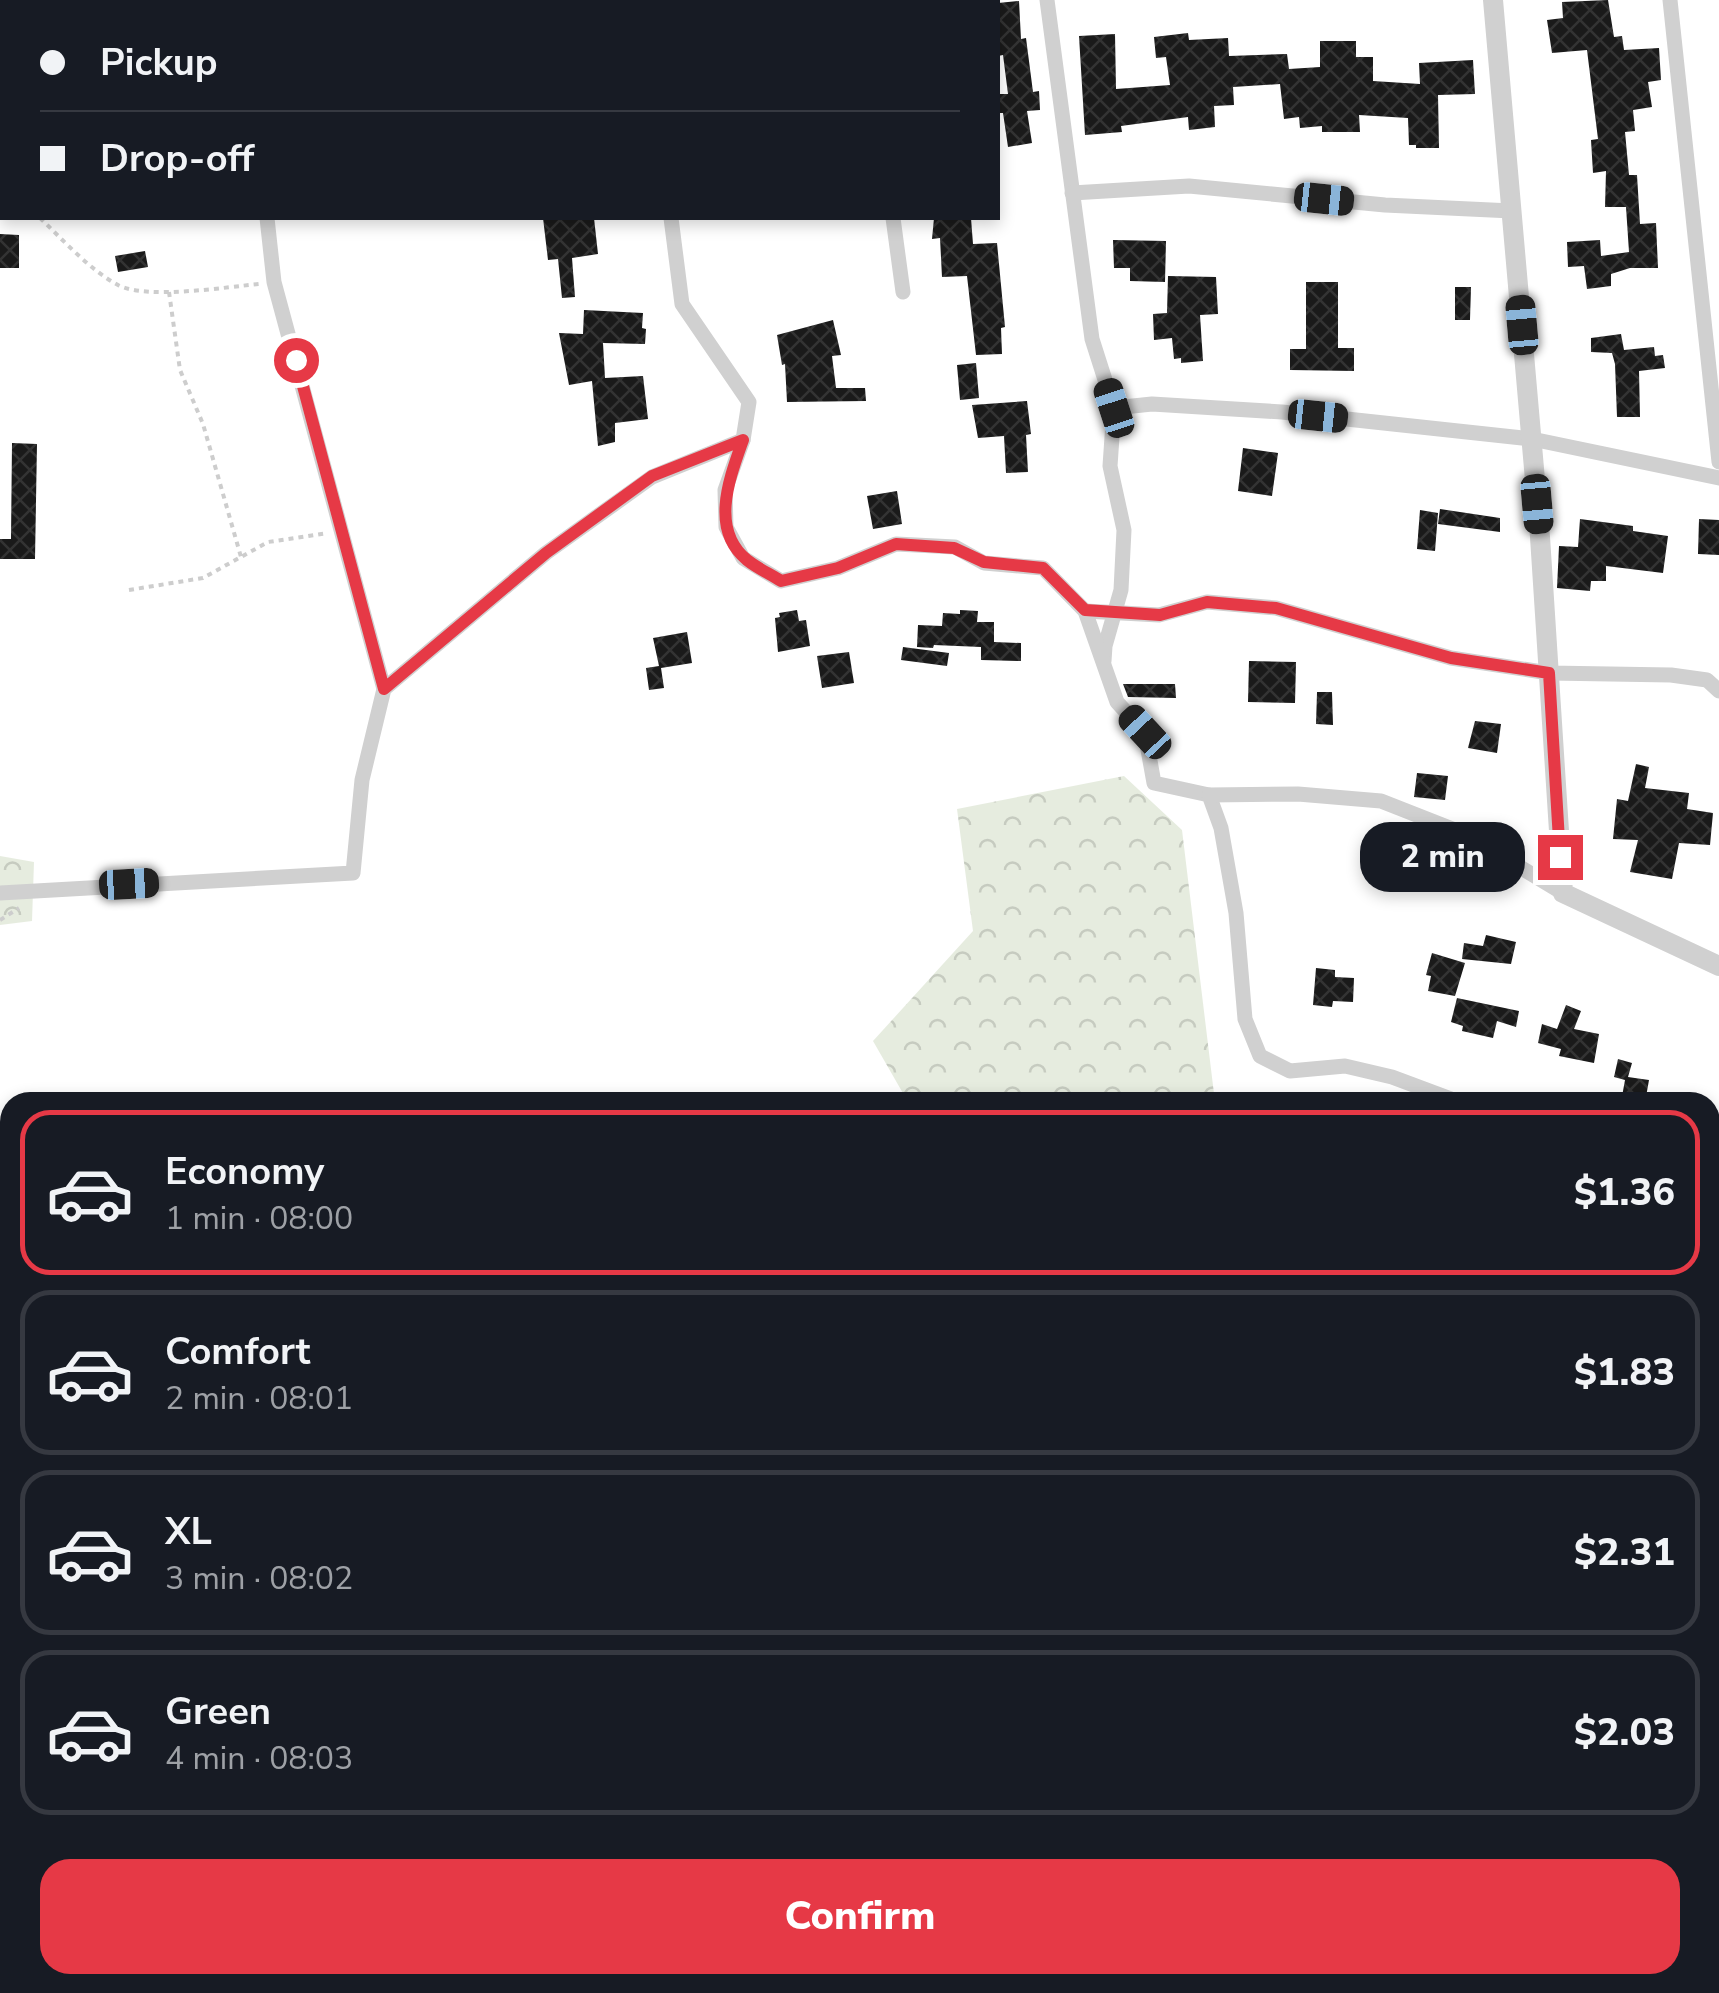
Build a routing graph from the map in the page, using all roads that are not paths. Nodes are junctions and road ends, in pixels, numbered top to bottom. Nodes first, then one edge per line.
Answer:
1 (1047, 0) edge
2 (1493, 0) edge
3 (1670, 0) edge
4 (1072, 193) junction
5 (1512, 211) junction
6 (267, 220) edge
7 (671, 220) edge
8 (893, 220) edge
9 (903, 292) dead end
10 (1114, 408) junction
11 (1532, 438) junction
12 (743, 440) junction
13 (1719, 462) edge
14 (1719, 478) edge
15 (1085, 610) junction
16 (1114, 614) junction
17 (1104, 664) junction
18 (1549, 673) junction
19 (384, 689) junction
20 (1719, 691) edge
21 (1209, 795) junction
22 (0, 893) edge
23 (1563, 894) junction
24 (1719, 966) edge
25 (1433, 1092) edge

1 - 4 street
2 - 5 street
3 - 13 street
4 - 5 street
4 - 10 street
5 - 11 street
6 - 19 street
7 - 12 street
8 - 9 street
10 - 11 street
10 - 16 street
11 - 14 street
11 - 18 street
12 - 15 street
12 - 19 street
15 - 16 street
15 - 17 street
16 - 17 street
16 - 18 street
17 - 21 street
18 - 20 street
18 - 23 street
19 - 22 street
21 - 23 street
21 - 25 street
23 - 24 street

